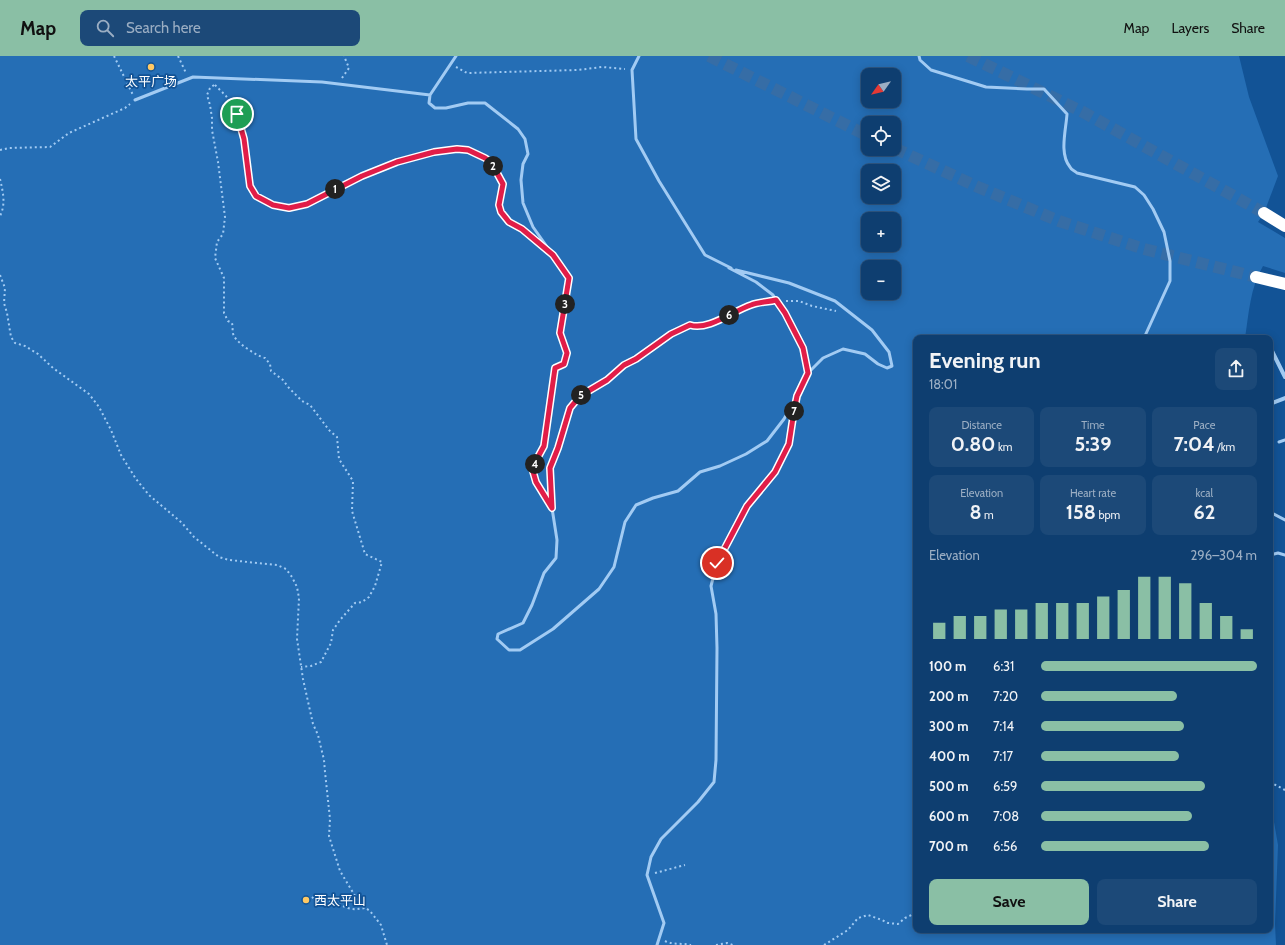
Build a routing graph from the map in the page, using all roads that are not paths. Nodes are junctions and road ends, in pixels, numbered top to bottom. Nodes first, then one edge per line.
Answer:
1 (456, 56) edge
2 (639, 56) edge
3 (919, 56) edge
4 (430, 95) junction
5 (135, 100) road end
6 (1264, 213) tunnel mouth
7 (1282, 224) edge
8 (729, 268) junction
9 (1256, 277) tunnel mouth
10 (1285, 284) edge
11 (1145, 335) edge
12 (1273, 353) edge
13 (808, 373) junction
14 (1285, 377) edge
15 (797, 396) junction
16 (1285, 398) edge
17 (1273, 403) edge
18 (1285, 440) edge
19 (1279, 442) dead end
20 (1273, 514) edge
21 (1285, 520) edge
22 (1273, 554) edge
23 (1285, 555) edge
24 (657, 945) edge

1 - 4 lane
2 - 8 lane
3 - 11 lane
4 - 5 lane
4 - 15 lane
6 - 7 highway
8 - 13 lane
8 - 13 lane
9 - 10 highway
12 - 14 street
13 - 15 lane
15 - 24 lane
16 - 17 street
18 - 19 lane
20 - 21 lane
22 - 23 lane

